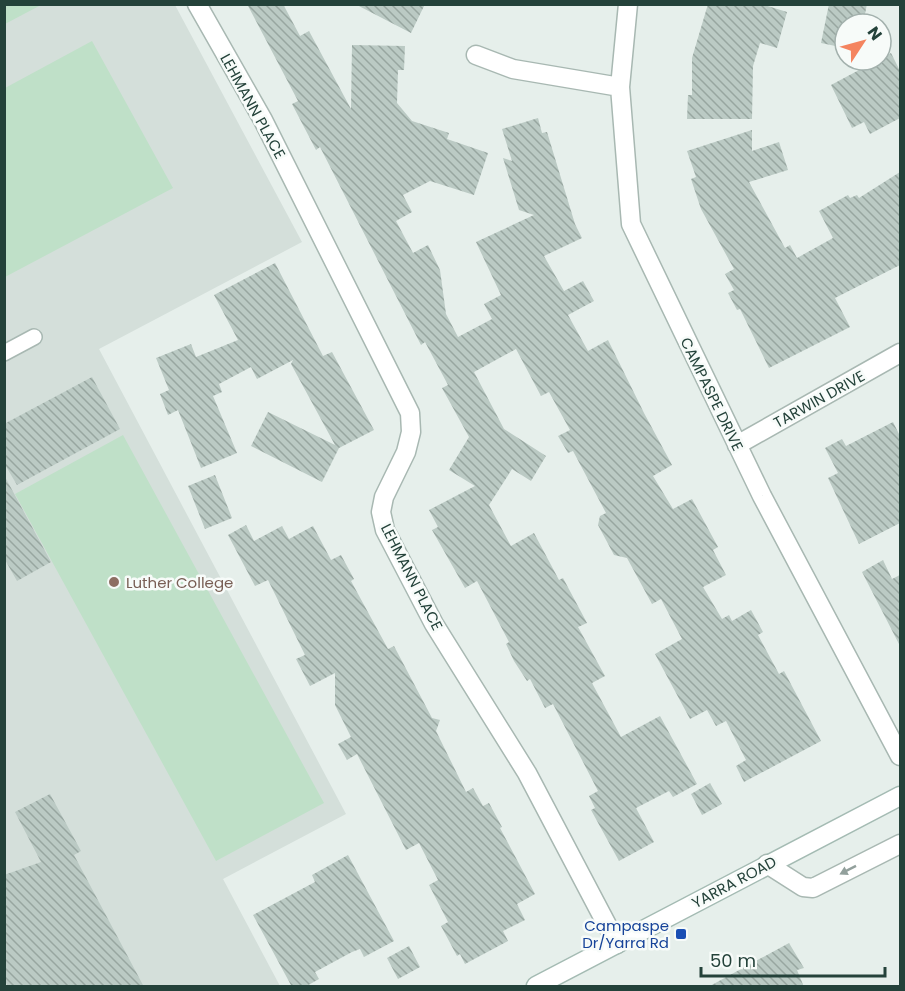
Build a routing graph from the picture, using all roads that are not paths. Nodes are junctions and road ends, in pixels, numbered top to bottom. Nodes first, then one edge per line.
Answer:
1 (197, 4) edge
2 (628, 4) edge
3 (476, 56) dead end
4 (620, 87) junction
5 (34, 337) dead end
6 (4, 353) edge
7 (900, 353) edge
8 (736, 445) junction
9 (900, 756) edge
10 (900, 796) edge
11 (900, 844) edge
12 (767, 864) junction
13 (617, 944) junction
14 (536, 987) edge

1 - 13 street, LEHMANN PLACE
2 - 4 street, CAMPASPE DRIVE
3 - 4 street
4 - 8 street, CAMPASPE DRIVE
5 - 6 lane
7 - 8 street, TARWIN DRIVE
8 - 9 street, CAMPASPE DRIVE
10 - 12 street, YARRA ROAD
11 -> 12 street
12 - 13 street, YARRA ROAD
13 - 14 street, YARRA ROAD

